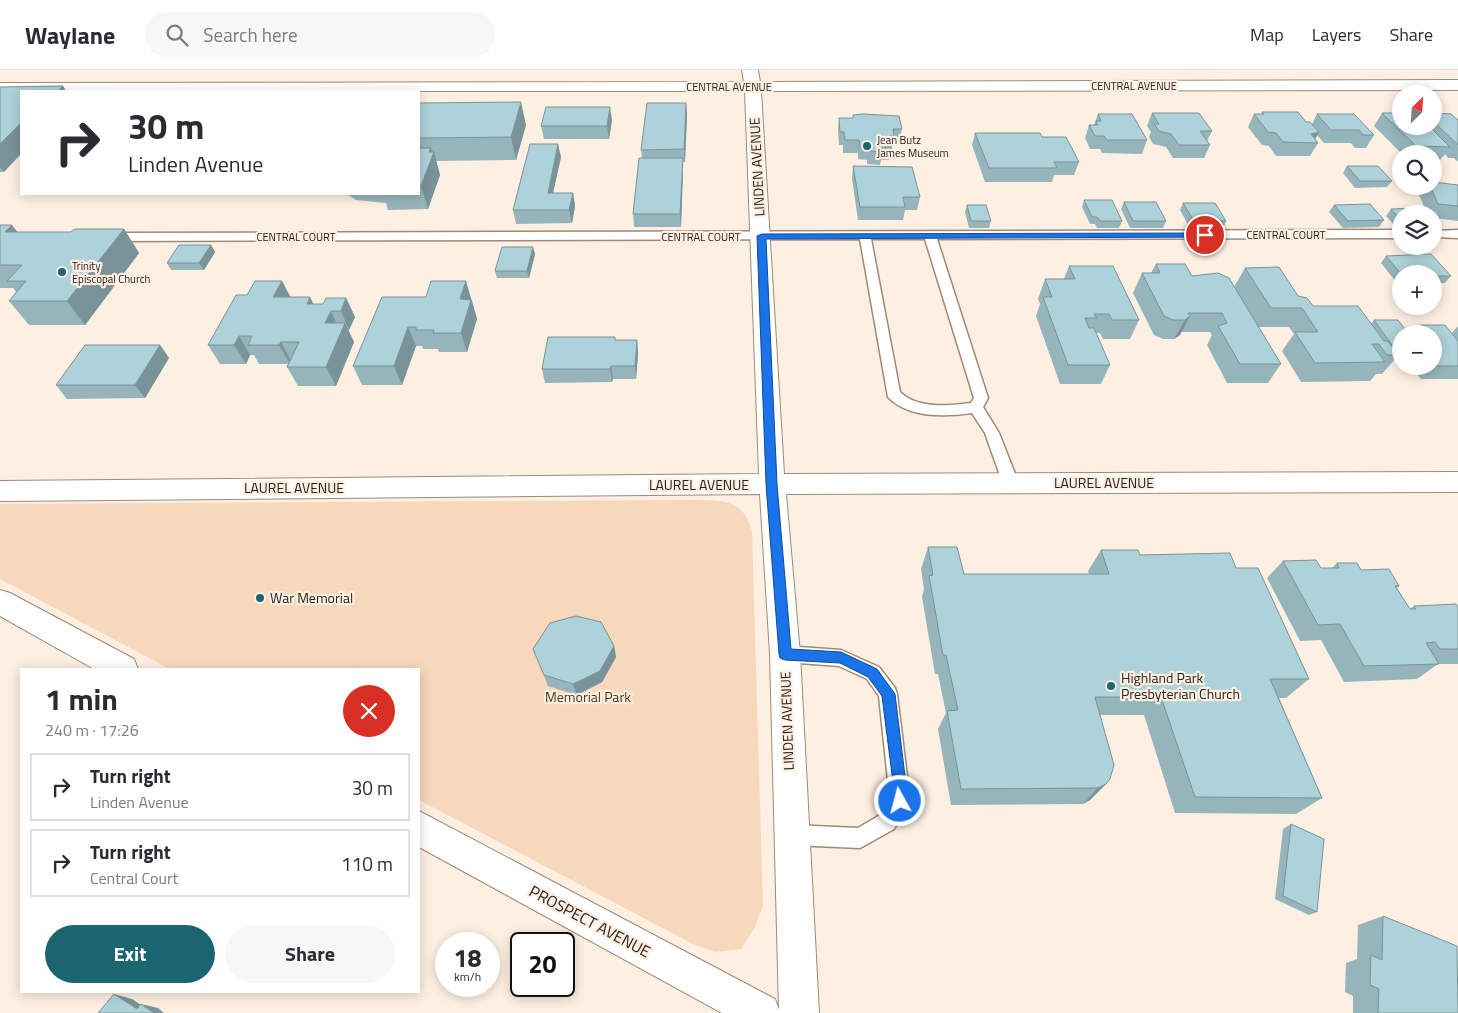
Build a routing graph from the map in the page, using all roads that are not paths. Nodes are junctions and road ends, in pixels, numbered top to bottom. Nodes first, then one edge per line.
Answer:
1 (1441, 70) edge
2 (310, 72) dead end
3 (0, 74) edge
4 (752, 74) edge
5 (1458, 85) edge
6 (0, 88) edge
7 (1392, 234) edge
8 (1442, 234) edge
9 (1458, 234) edge
10 (762, 236) junction
11 (865, 236) junction
12 (930, 236) junction
13 (98, 237) edge
14 (976, 407) junction
15 (1458, 482) edge
16 (772, 484) junction
17 (1011, 484) junction
18 (0, 491) edge
19 (0, 602) edge
20 (785, 654) junction
21 (121, 668) edge
22 (420, 829) edge
23 (792, 835) junction
24 (761, 1013) edge
25 (799, 1013) edge

1 - 5 street
2 - 3 street
4 - 5 street, CENTRAL AVENUE
4 - 6 street, CENTRAL AVENUE
4 - 10 street, LINDEN AVENUE
7 - 12 lane, CENTRAL COURT
8 - 9 lane
10 - 11 lane, CENTRAL COURT
10 - 13 lane, CENTRAL COURT
10 - 16 street, LINDEN AVENUE
11 - 12 lane, CENTRAL COURT
11 - 14 lane
12 - 14 lane
14 - 17 lane
15 - 17 street, LAUREL AVENUE
16 - 17 street, LAUREL AVENUE
16 - 18 street, LAUREL AVENUE
16 - 20 street, LINDEN AVENUE
19 - 21 street
20 - 23 street, LINDEN AVENUE
20 - 23 lane
22 - 24 street, PROSPECT AVENUE
23 - 25 street, LINDEN AVENUE

